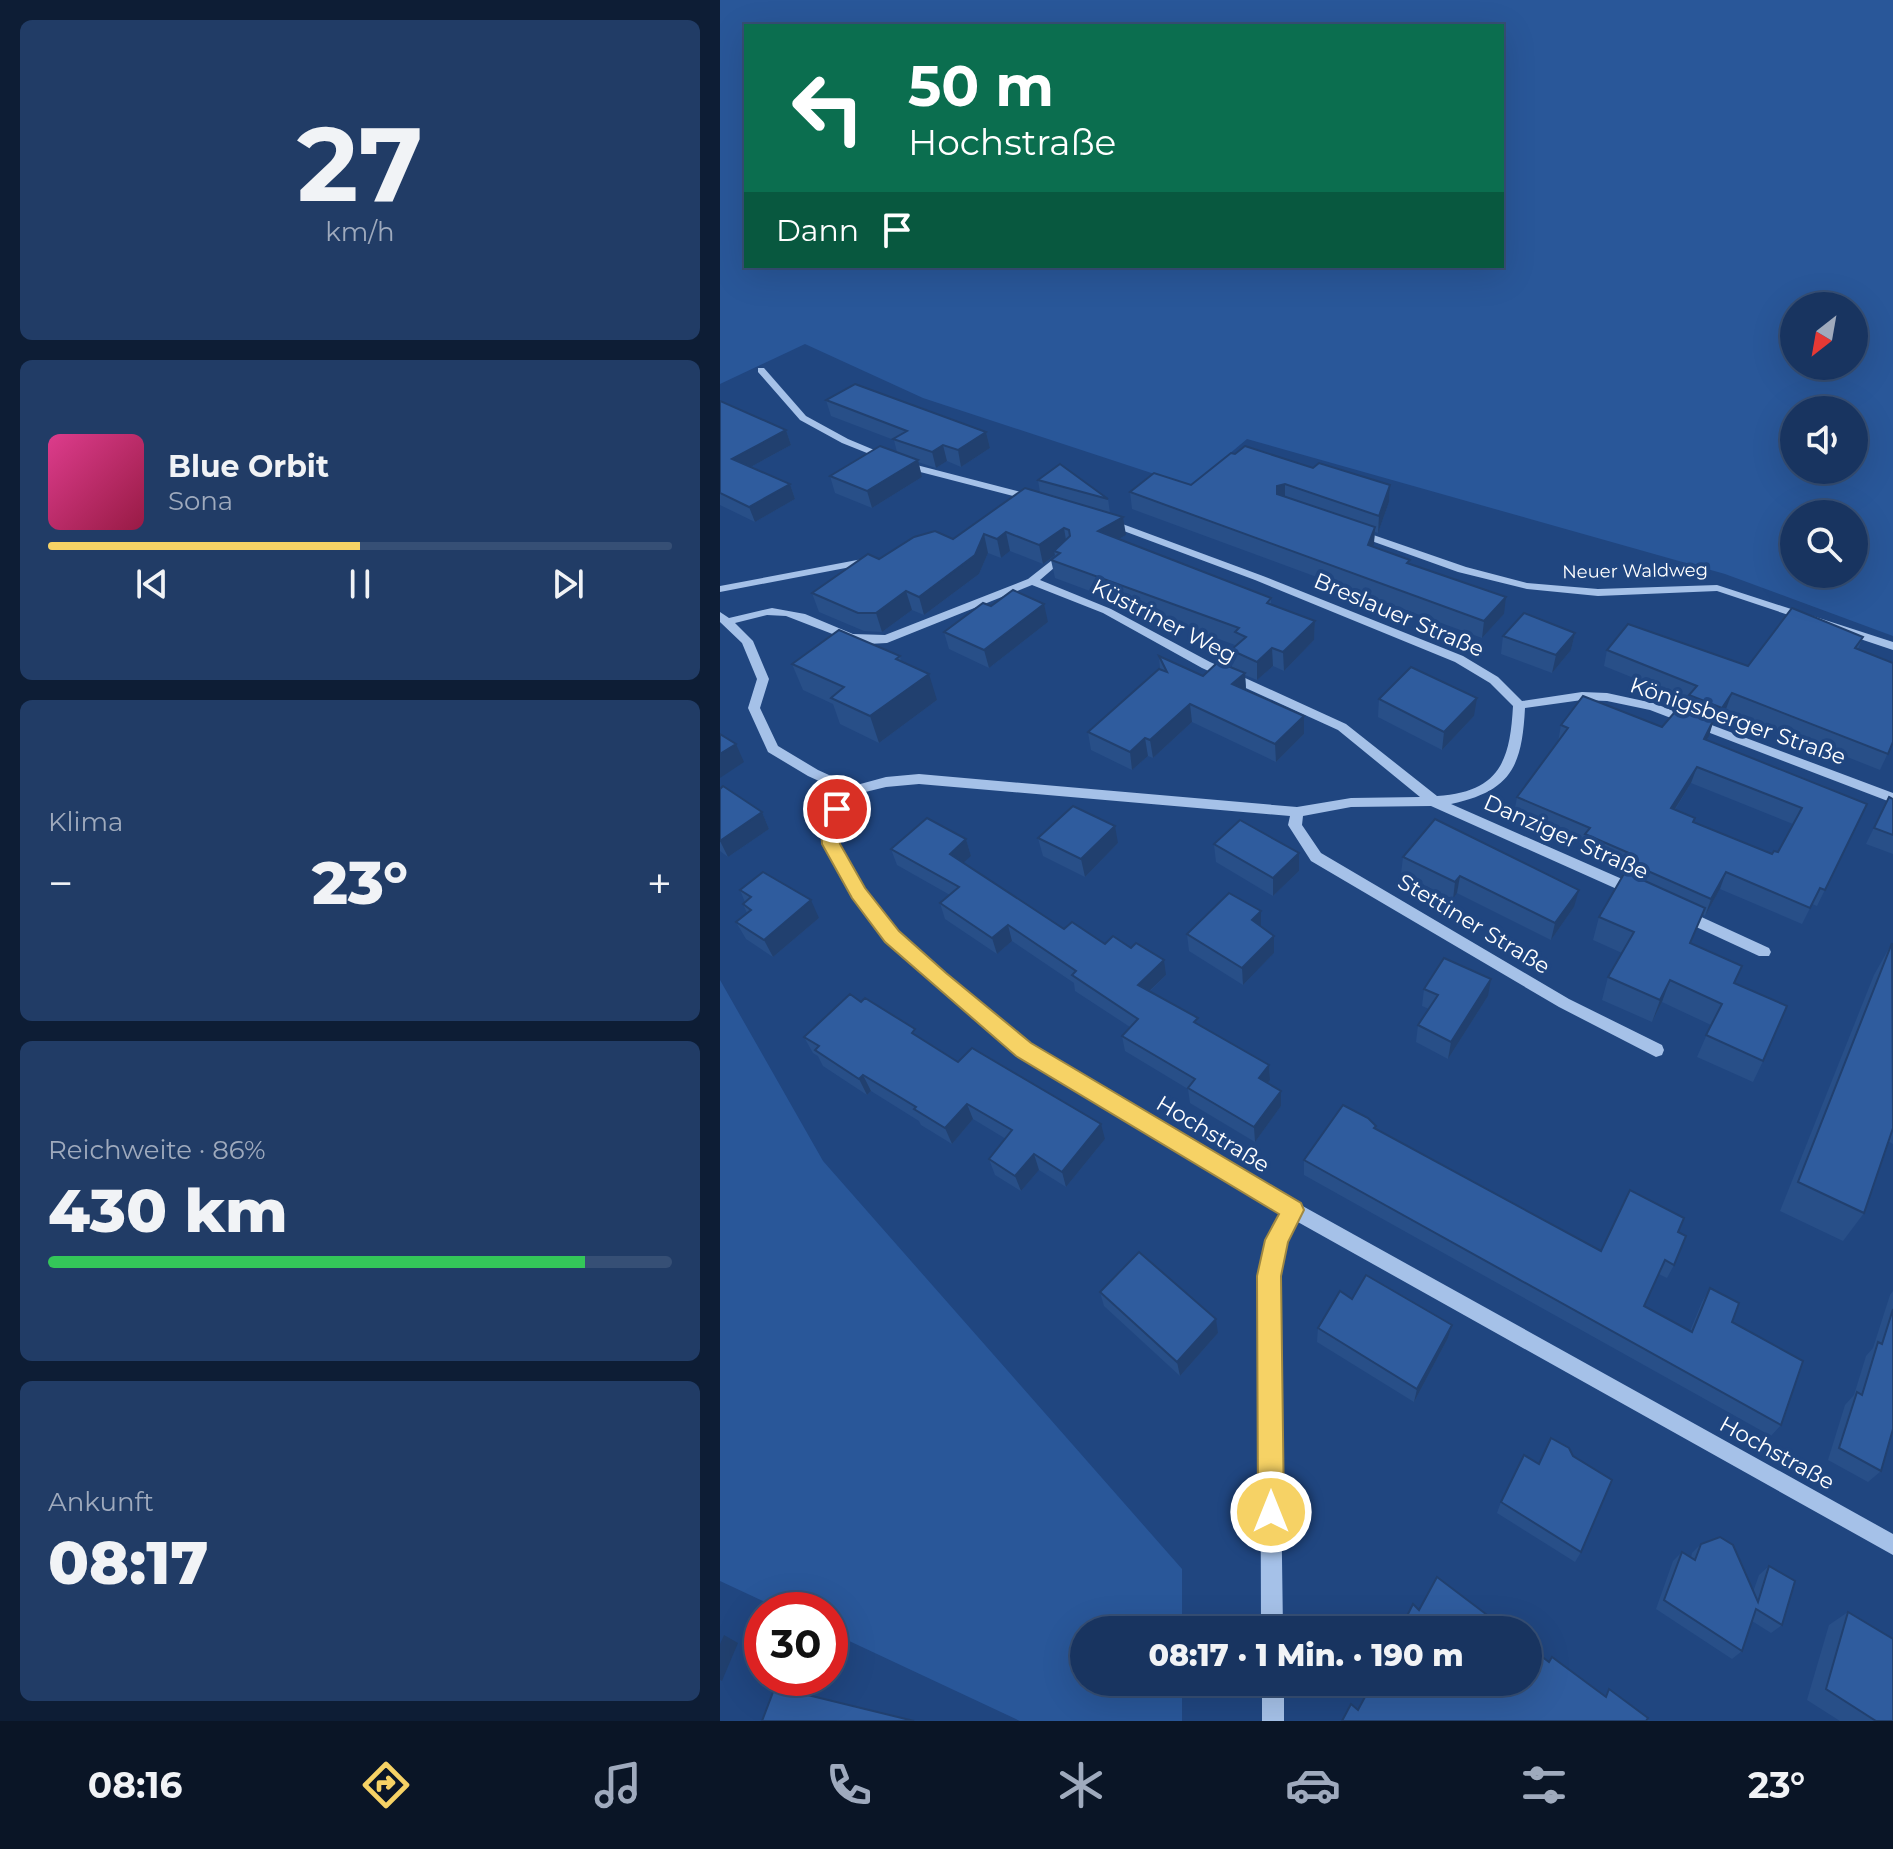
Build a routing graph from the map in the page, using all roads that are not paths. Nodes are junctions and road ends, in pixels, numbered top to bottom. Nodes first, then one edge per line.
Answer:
1 (761, 370) dead end
2 (1049, 504) edge
3 (1092, 517) edge
4 (1344, 527) edge
5 (1066, 552) edge
6 (881, 558) edge
7 (1032, 581) junction
8 (720, 589) edge
9 (725, 618) edge
10 (1893, 646) edge
11 (1519, 705) junction
12 (852, 791) junction
13 (1893, 798) edge
14 (1437, 803) junction
15 (1297, 812) junction
16 (1764, 952) dead end
17 (1656, 1050) dead end
18 (1293, 1210) junction
19 (1893, 1545) edge
20 (1272, 1616) edge
21 (1273, 1696) edge
22 (1273, 1721) edge

1 - 2 street
3 - 11 street, Breslauer Straße
4 - 10 street, Neuer Waldweg
5 - 7 street
6 - 8 street
7 - 9 street
7 - 14 street, Küstriner Weg
9 - 12 street
11 - 13 street, Königsberger Straße
11 - 14 street
12 - 15 street
12 - 18 street, Hochstraße
14 - 15 street
14 - 16 street, Danziger Straße
15 - 17 street, Stettiner Straße
18 - 19 street, Hochstraße
18 - 20 street
21 - 22 street

